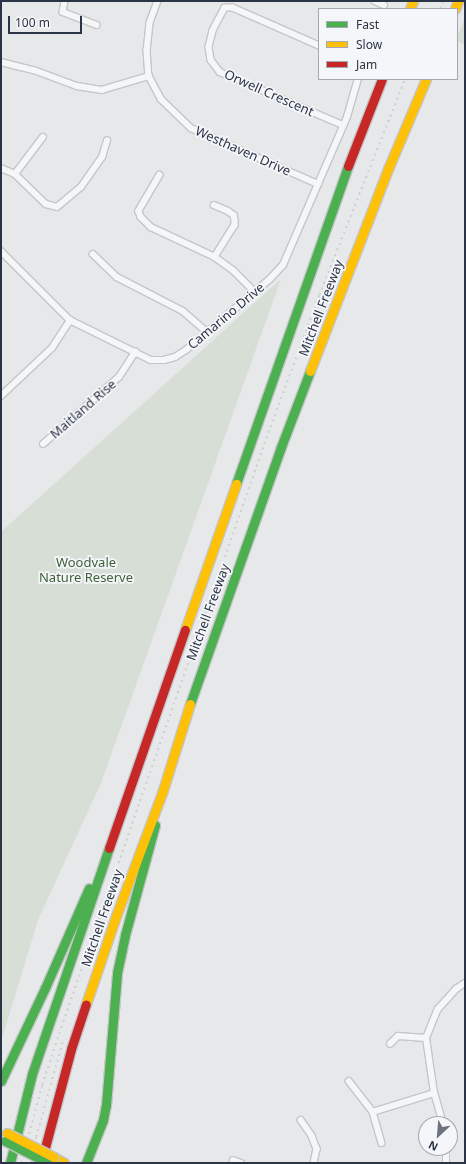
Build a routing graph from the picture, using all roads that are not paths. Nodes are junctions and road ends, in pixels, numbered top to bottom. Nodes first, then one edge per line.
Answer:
1 (65, 1) edge
2 (158, 1) edge
3 (375, 1) edge
4 (384, 5) edge
5 (96, 25) dead end
6 (318, 46) edge
7 (1, 62) edge
8 (149, 76) junction
9 (358, 80) edge
10 (382, 80) edge
11 (426, 80) edge
12 (343, 125) junction
13 (43, 137) dead end
14 (107, 141) dead end
15 (1, 168) edge
16 (15, 174) junction
17 (160, 175) dead end
18 (318, 184) junction
19 (214, 205) dead end
20 (1, 251) edge
21 (93, 254) dead end
22 (215, 257) junction
23 (254, 292) junction
24 (70, 320) junction
25 (207, 332) junction
26 (135, 352) junction
27 (1, 396) edge
28 (43, 444) dead end
29 (162, 790) junction
30 (104, 862) junction
31 (465, 983) edge
32 (426, 1038) junction
33 (390, 1044) dead end
34 (1, 1081) edge
35 (350, 1081) dead end
36 (434, 1094) junction
37 (373, 1112) junction
38 (441, 1116) edge
39 (301, 1120) dead end
40 (3, 1136) edge
41 (382, 1143) dead end
42 (51, 1160) edge
43 (233, 1160) dead end
44 (88, 1161) edge
45 (10, 1163) edge
46 (41, 1163) edge
47 (64, 1163) edge
48 (240, 1163) edge
49 (314, 1163) edge

1 - 5 street
2 - 8 street, Westhaven Drive
3 - 4 street
6 - 12 street, Orwell Crescent
7 - 8 street
8 - 18 street, Westhaven Drive
9 - 12 street, Camarino Drive
10 - 30 main road, Mitchell Freeway
11 - 29 main road, Mitchell Freeway
12 - 18 street, Camarino Drive
13 - 16 street
14 - 16 street
15 - 16 street
17 - 22 street
18 - 23 street, Camarino Drive
19 - 22 street
20 - 24 street, Camarino Drive
21 - 25 street
22 - 23 street
23 - 25 street, Camarino Drive
24 - 26 street, Camarino Drive
24 - 27 street
25 - 26 street, Camarino Drive
26 - 28 street, Maitland Rise
29 - 44 main road
29 - 46 main road, Mitchell Freeway
30 - 34 main road
30 - 45 main road, Mitchell Freeway
31 - 32 street
32 - 33 street
32 - 36 street
35 - 37 street
36 - 37 street
36 - 38 street
37 - 41 street
39 - 49 street
40 - 42 main road, bridge
42 - 47 main road
43 - 48 street

